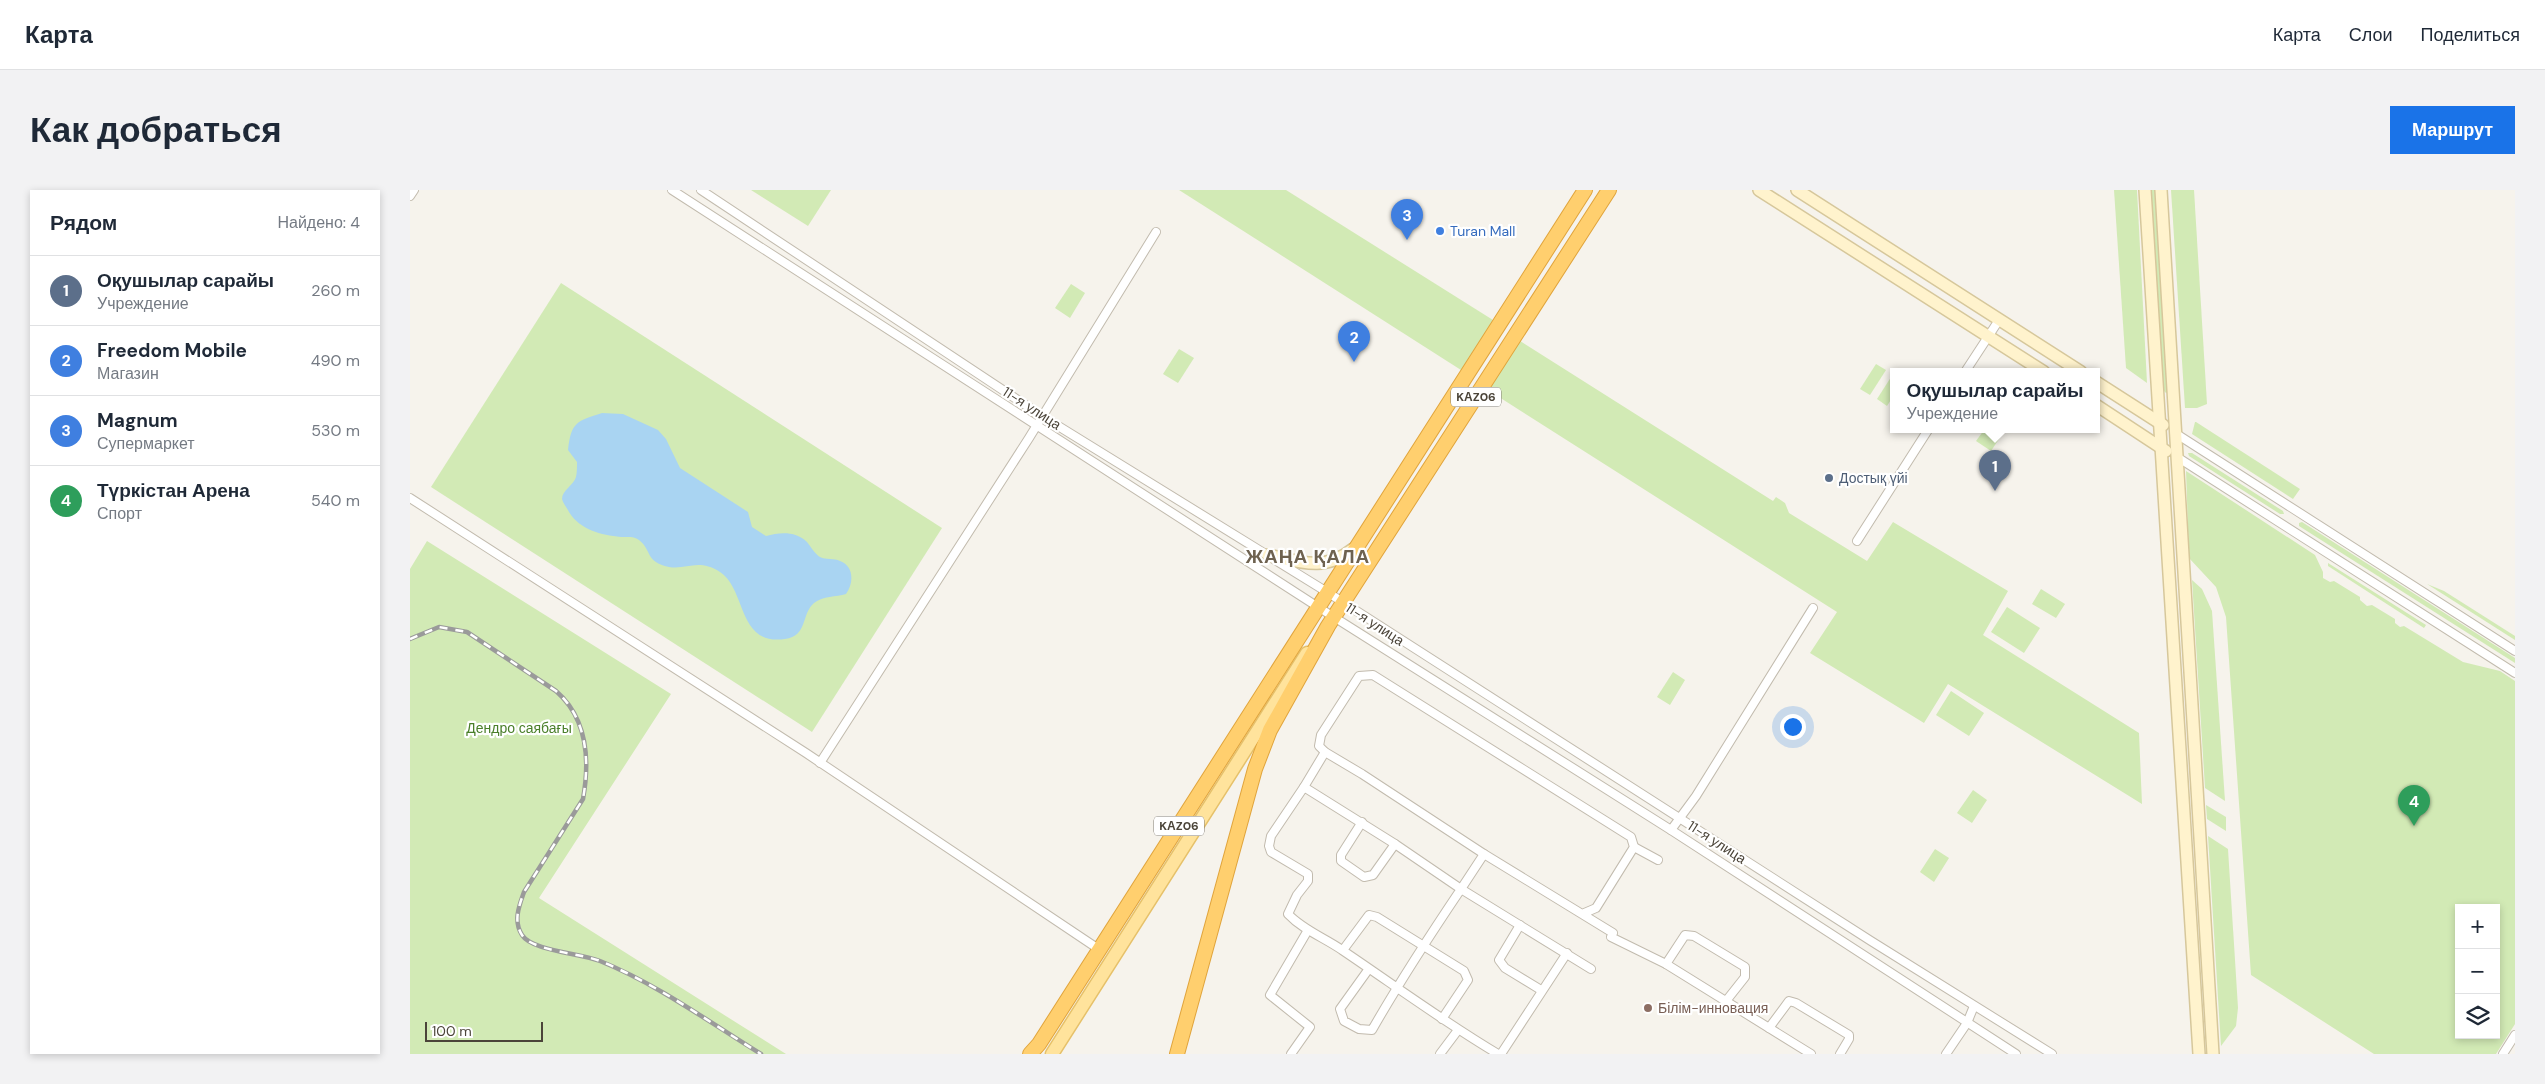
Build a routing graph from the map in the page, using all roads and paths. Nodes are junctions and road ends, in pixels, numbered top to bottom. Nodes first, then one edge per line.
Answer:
1 (414, 190) edge
2 (672, 190) edge
3 (701, 190) edge
4 (1585, 190) edge
5 (1609, 190) edge
6 (1759, 190) edge
7 (1797, 190) edge
8 (2145, 190) edge
9 (2161, 190) edge
10 (410, 196) edge
11 (1156, 232) dead end
12 (1999, 320) junction
13 (1988, 336) junction
14 (1968, 368) edge
15 (2038, 368) edge
16 (2075, 368) edge
17 (2100, 385) edge
18 (2100, 408) edge
19 (1042, 416) junction
20 (2160, 423) junction
21 (1036, 425) junction
22 (1926, 433) edge
23 (2175, 433) junction
24 (2161, 448) junction
25 (2177, 457) junction
26 (410, 498) edge
27 (1857, 541) dead end
28 (1357, 546) junction
29 (1268, 555) junction
30 (1327, 592) junction
31 (1343, 603) junction
32 (1318, 607) junction
33 (1813, 608) dead end
34 (1331, 621) junction
35 (2515, 651) edge
36 (2515, 673) edge
37 (1325, 752) junction
38 (820, 763) junction
39 (1304, 787) junction
40 (1680, 818) junction
41 (1362, 822) junction
42 (1671, 830) junction
43 (1395, 844) junction
44 (1634, 847) junction
45 (1484, 854) junction
46 (1658, 860) dead end
47 (1461, 888) junction
48 (1582, 914) junction
49 (1520, 925) junction
50 (1308, 930) junction
51 (1422, 946) junction
52 (1100, 950) junction
53 (1342, 950) junction
54 (1567, 953) junction
55 (1666, 964) junction
56 (1591, 968) dead end
57 (1368, 970) junction
58 (1396, 988) junction
59 (1542, 990) junction
60 (1726, 1001) junction
61 (1974, 1006) junction
62 (1442, 1019) junction
63 (1967, 1023) junction
64 (1769, 1028) junction
65 (1458, 1030) junction
66 (2515, 1036) edge
67 (1034, 1051) edge
68 (1052, 1054) edge
69 (1177, 1054) edge
70 (1291, 1054) edge
71 (1440, 1054) edge
72 (1500, 1054) edge
73 (1811, 1054) edge
74 (1840, 1054) edge
75 (1946, 1054) edge
76 (2016, 1054) edge
77 (2052, 1054) edge
78 (2198, 1054) edge
79 (2214, 1054) edge
80 (2503, 1054) edge

1 - 10 street
2 - 21 street, 11-я улица
3 - 19 street, 11-я улица
4 - 28 highway, KАZ06
5 - 31 highway, KАZ06
6 - 13 main road
7 - 12 main road
8 - 20 main road
9 - 23 main road
11 - 19 street
12 - 13 street
12 - 16 main road
13 - 14 street
13 - 15 main road
17 - 20 main road
18 - 24 main road
19 - 21 street
19 - 29 street, 11-я улица
20 - 23 main road
20 - 24 main road
21 - 32 street, 11-я улица
21 - 38 street
22 - 27 street
23 - 25 main road
23 - 35 street
24 - 25 main road
24 - 78 main road
25 - 36 street
25 - 79 main road
26 - 38 street
28 - 29 main road
28 - 30 highway, KАZ06
29 - 30 street, 11-я улица
30 - 31 street, 11-я улица
30 - 32 highway, KАZ06
31 - 34 highway, KАZ06
31 - 40 street, 11-я улица
32 - 34 street, 11-я улица
32 - 52 highway, KАZ06
33 - 40 street
34 - 42 street, 11-я улица
34 - 68 main road, KАZ06
34 - 69 highway, KАZ06
37 - 39 street
37 - 44 street
37 - 45 street
38 - 52 street
39 - 41 street
39 - 50 street
40 - 42 street
40 - 61 street, 11-я улица
41 - 43 street
41 - 43 street
42 - 63 street, 11-я улица
43 - 47 street
44 - 46 street
44 - 48 street
45 - 47 street
45 - 48 street
47 - 49 street
47 - 51 street
48 - 55 street
49 - 54 street
49 - 59 street
50 - 53 street
50 - 70 street
51 - 53 street
51 - 58 street
51 - 62 street
52 - 67 highway, KАZ06
53 - 57 street
54 - 56 street
54 - 59 street
55 - 60 street
55 - 60 street
57 - 58 street
57 - 58 street
58 - 62 street
59 - 72 street
60 - 64 street
61 - 63 street
61 - 77 street, 11-я улица
62 - 65 street
63 - 75 street
63 - 76 street, 11-я улица
64 - 73 street
64 - 74 street
65 - 71 street
65 - 72 street
66 - 80 street

